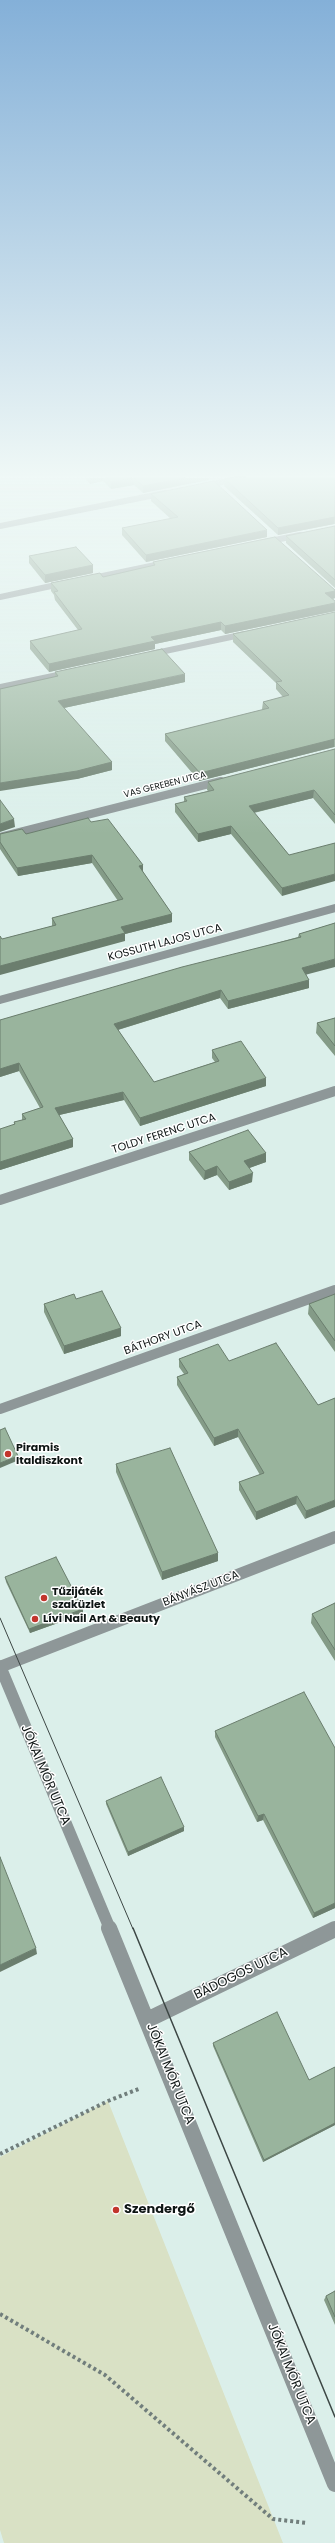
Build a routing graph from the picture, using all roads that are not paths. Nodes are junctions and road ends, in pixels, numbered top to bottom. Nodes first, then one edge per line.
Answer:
1 (249, 633) edge
2 (140, 657) edge
3 (78, 670) edge
4 (0, 687) edge
5 (228, 779) edge
6 (0, 837) edge
7 (335, 908) edge
8 (0, 1000) edge
9 (335, 1092) edge
10 (0, 1200) edge
11 (335, 1290) edge
12 (0, 1409) edge
13 (335, 1537) edge
14 (0, 1667) edge
15 (335, 1929) edge
16 (147, 2020) junction
17 (335, 2484) edge

1 - 2 street
3 - 4 street
5 - 6 street, VAS GEREBEN UTCA
7 - 8 street, KOSSUTH LAJOS UTCA
9 - 10 street, TOLDY FERENC UTCA
11 - 12 street, BÁTHORY UTCA
13 - 14 street, BÁNYÁSZ UTCA
14 - 16 street, JÓKAI MÓR UTCA
15 - 16 street, BÁDOGOS UTCA
16 - 17 street, JÓKAI MÓR UTCA

